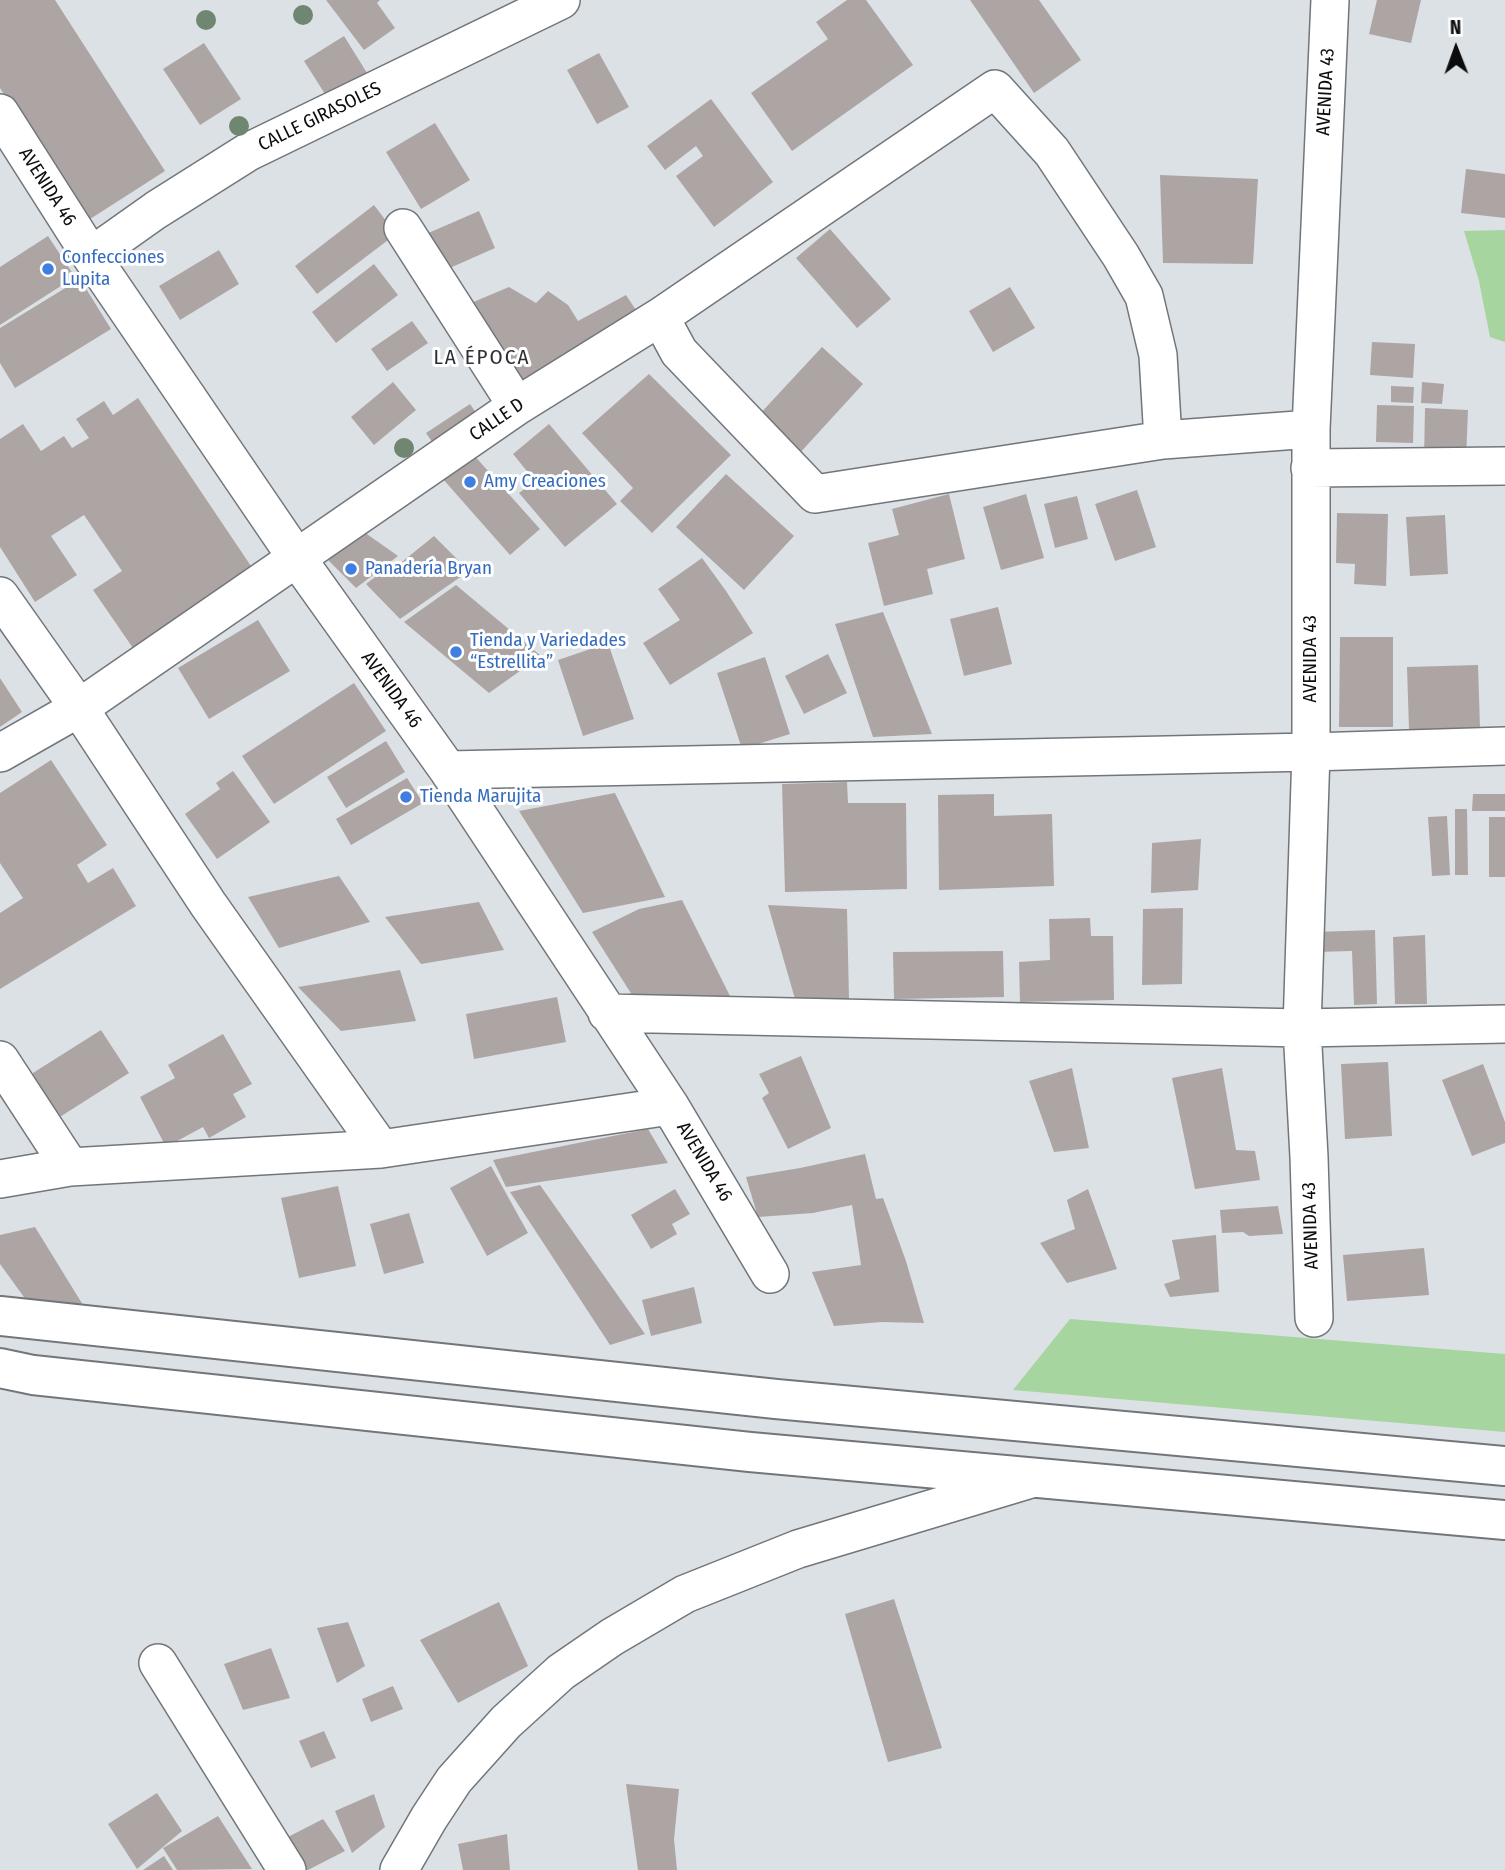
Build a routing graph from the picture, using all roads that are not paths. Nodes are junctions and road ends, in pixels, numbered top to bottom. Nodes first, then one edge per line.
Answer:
1 (561, 0) edge
2 (1330, 0) edge
3 (0, 113) edge
4 (402, 228) dead end
5 (92, 256) junction
6 (660, 317) junction
7 (517, 406) junction
8 (1311, 429) junction
9 (1163, 440) junction
10 (1505, 466) edge
11 (1310, 468) junction
12 (296, 557) junction
13 (0, 596) edge
14 (79, 708) junction
15 (1505, 746) edge
16 (1311, 752) junction
17 (0, 753) edge
18 (449, 770) junction
19 (607, 1013) junction
20 (1505, 1024) edge
21 (1302, 1028) junction
22 (0, 1060) edge
23 (670, 1106) junction
24 (381, 1149) junction
25 (70, 1167) junction
26 (0, 1179) edge
27 (770, 1274) dead end
28 (0, 1316) edge
29 (1314, 1318) dead end
30 (0, 1368) edge
31 (1505, 1466) edge
32 (1036, 1477) junction
33 (1505, 1520) edge
34 (158, 1663) dead end
35 (287, 1870) edge
36 (399, 1870) edge

1 - 5 street, CALLE GIRASOLES
2 - 8 street, AVENIDA 43
3 - 5 street, AVENIDA 46
4 - 7 street
5 - 12 street, AVENIDA 46
6 - 7 street, CALLE D
6 - 9 street
6 - 9 street, CALLE D
7 - 12 street, CALLE D
8 - 9 street
8 - 11 street, AVENIDA 43
10 - 11 street
11 - 16 street, AVENIDA 43
12 - 14 street, CALLE D
12 - 18 street, AVENIDA 46
13 - 14 street
14 - 17 street, CALLE D
14 - 24 street
15 - 16 street
16 - 18 street
16 - 21 street, AVENIDA 43
18 - 19 street, AVENIDA 46
19 - 21 street
19 - 23 street, AVENIDA 46
20 - 21 street
21 - 29 street, AVENIDA 43
22 - 25 street
23 - 24 street
23 - 27 street, AVENIDA 46
24 - 25 street
25 - 26 street
28 - 31 main road
30 - 32 main road
32 - 33 main road
32 - 36 street
34 - 35 street

